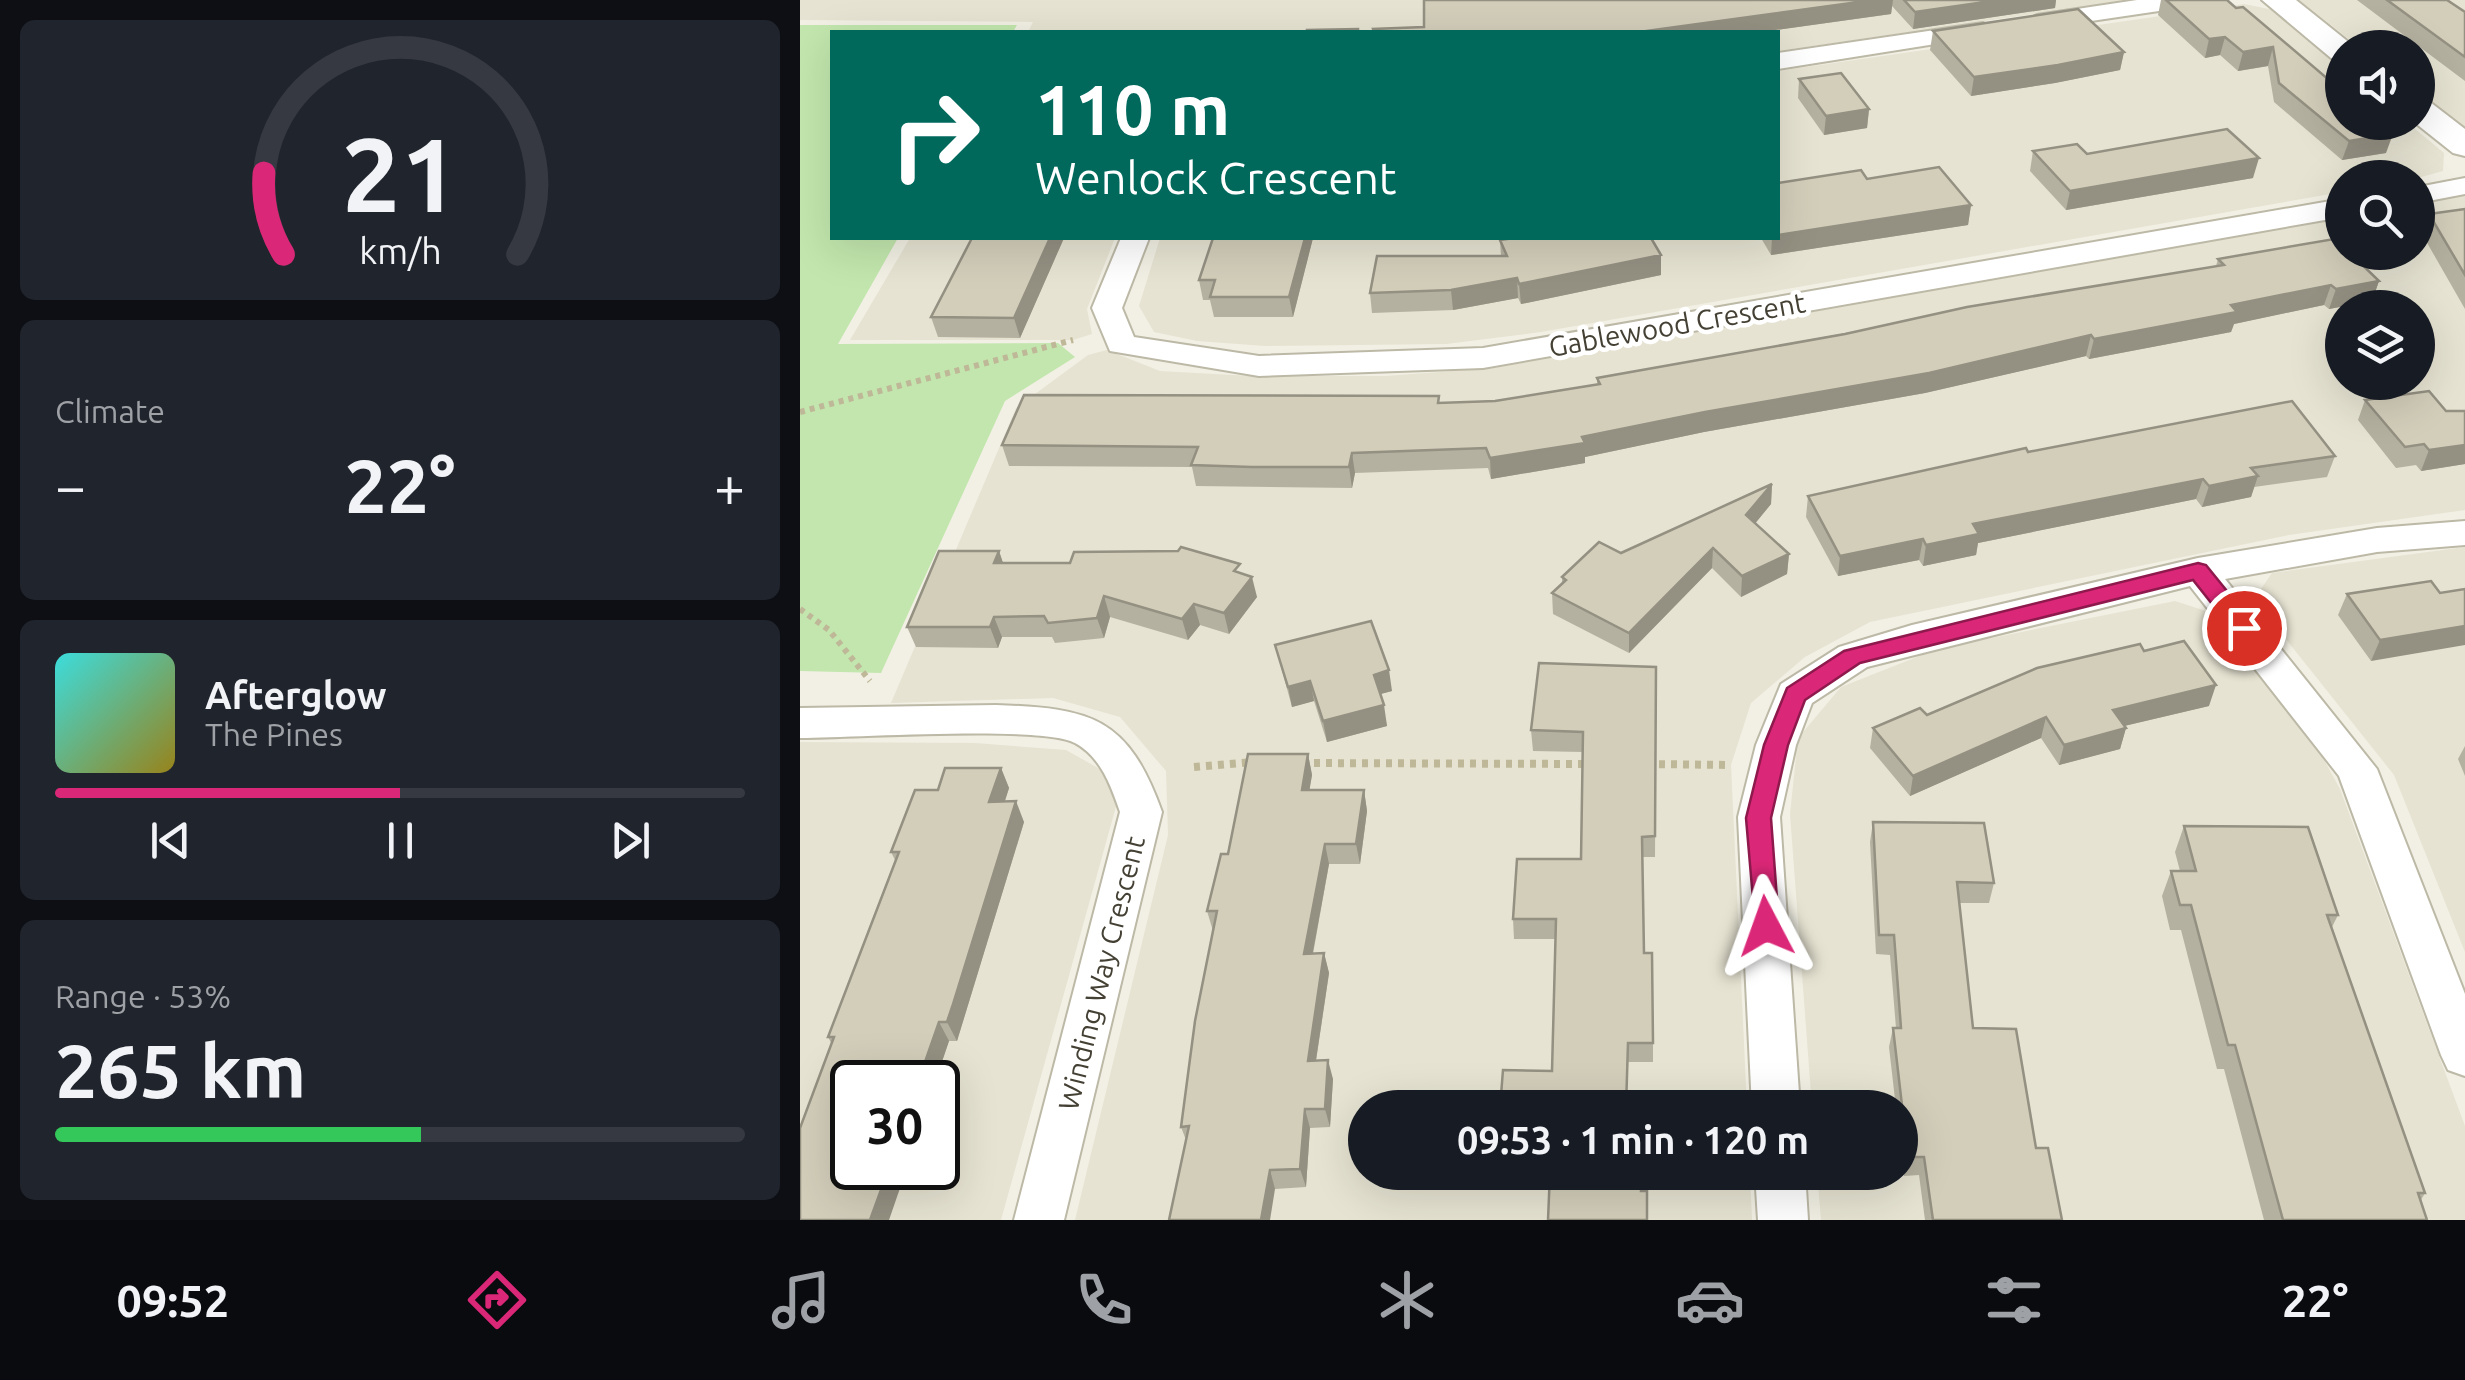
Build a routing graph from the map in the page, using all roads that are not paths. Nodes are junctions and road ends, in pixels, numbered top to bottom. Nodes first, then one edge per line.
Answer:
1 (2186, 0) edge
2 (2277, 0) edge
3 (2325, 38) edge
4 (1780, 60) edge
5 (2435, 122) edge
6 (2465, 146) edge
7 (2465, 186) edge
8 (2435, 192) edge
9 (2325, 211) edge
10 (1134, 240) edge
11 (2465, 533) edge
12 (2198, 571) junction
13 (800, 723) edge
14 (2465, 1055) edge
15 (1775, 1090) edge
16 (1781, 1190) edge
17 (1038, 1220) edge
18 (1783, 1220) edge

1 - 4 street
2 - 3 street
5 - 6 street
7 - 8 street
9 - 10 street, Gablewood Crescent
11 - 12 street
12 - 14 street
12 - 15 street
13 - 17 street, Winding Way Crescent
16 - 18 street

